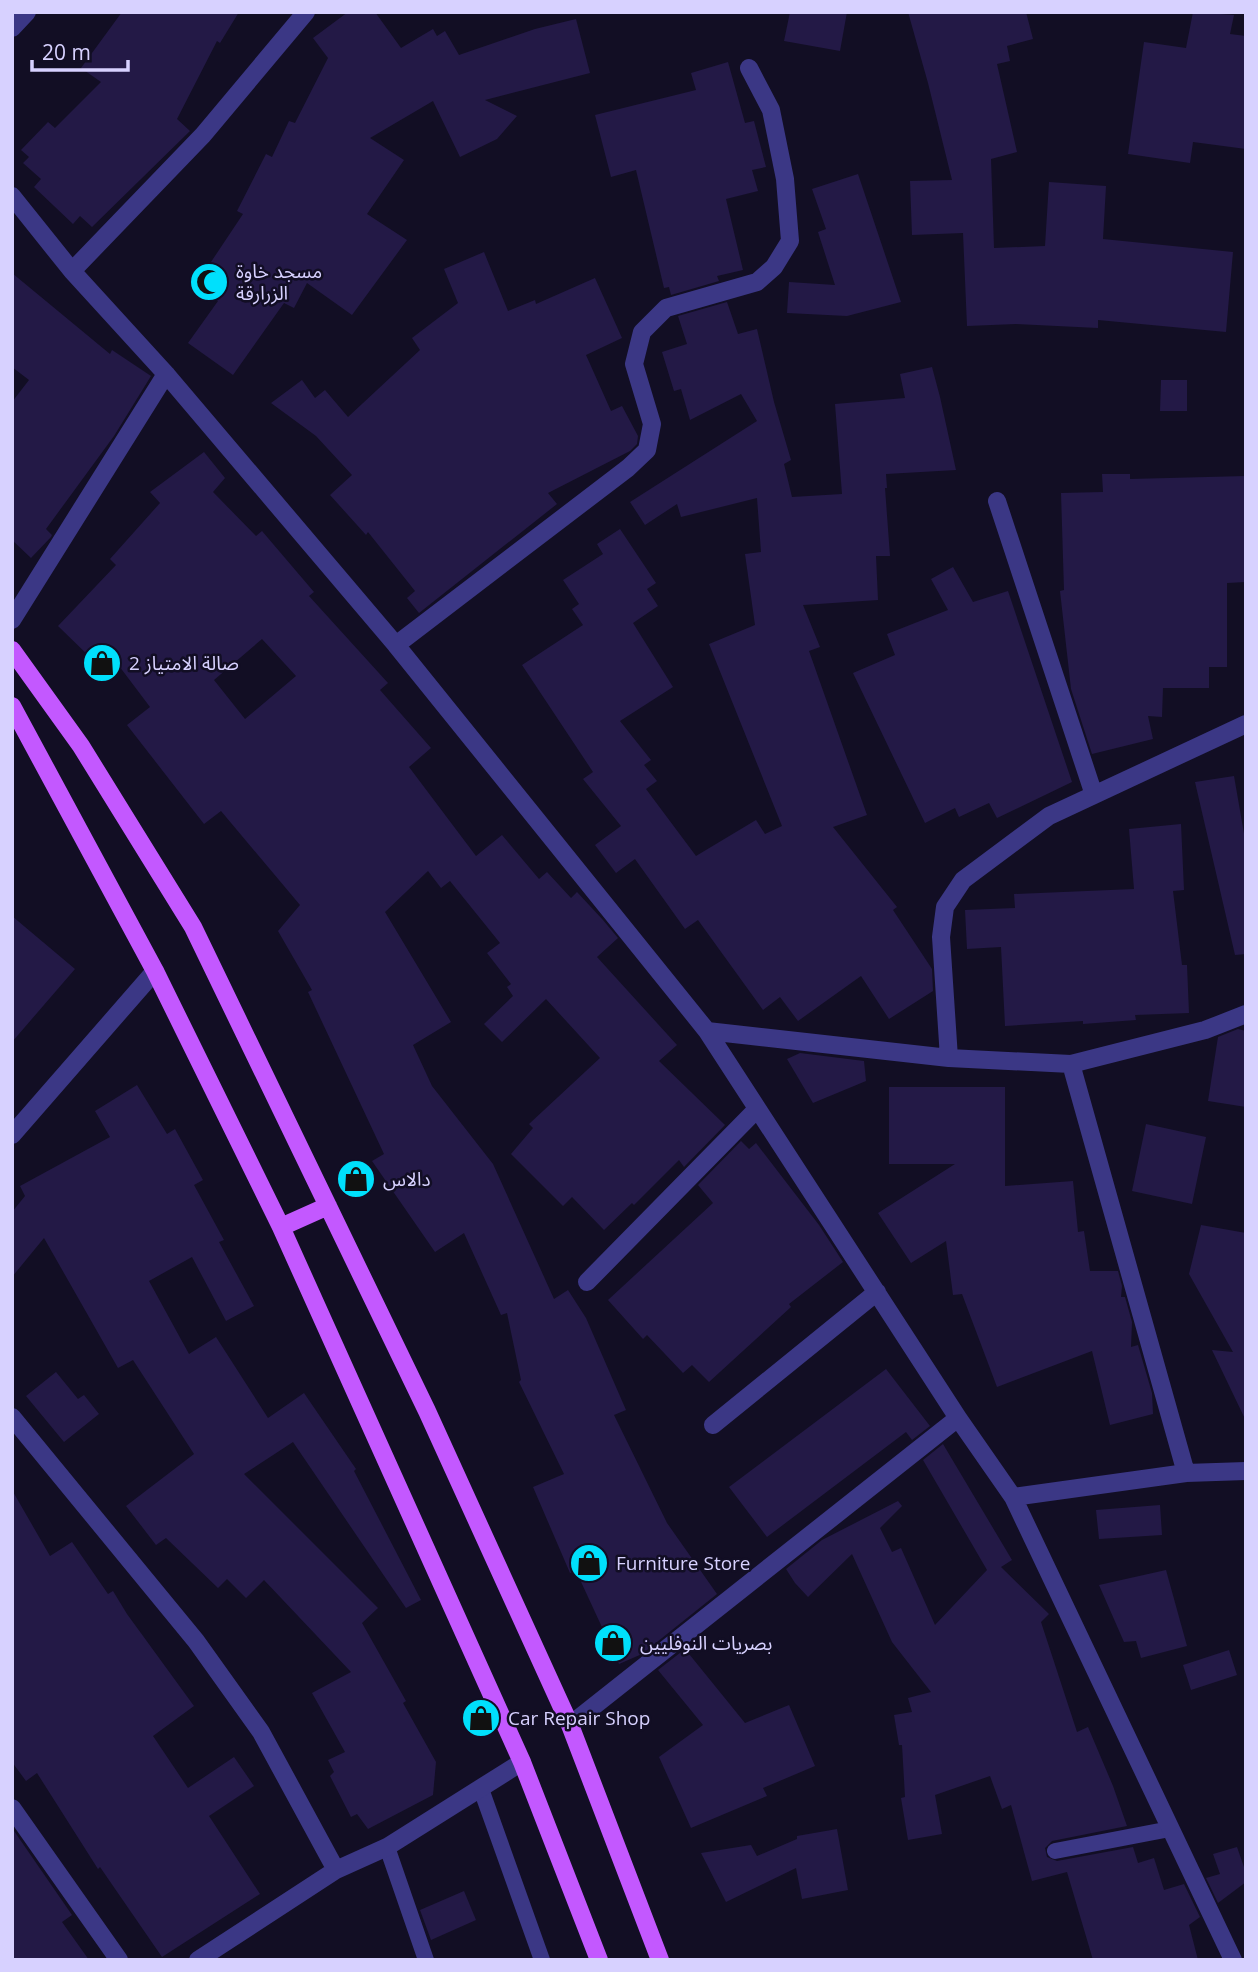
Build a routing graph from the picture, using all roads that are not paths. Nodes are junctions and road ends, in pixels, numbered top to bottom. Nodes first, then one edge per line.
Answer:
1 (27, 12) edge
2 (306, 12) edge
3 (12, 28) edge
4 (749, 68) dead end
5 (12, 196) edge
6 (72, 271) junction
7 (166, 374) junction
8 (997, 501) dead end
9 (12, 620) edge
10 (396, 645) junction
11 (12, 650) edge
12 (12, 706) edge
13 (1246, 724) edge
14 (1094, 795) junction
15 (155, 971) junction
16 (1246, 1014) edge
17 (707, 1031) junction
18 (949, 1058) junction
19 (1071, 1065) junction
20 (757, 1109) junction
21 (12, 1135) edge
22 (328, 1206) junction
23 (281, 1227) junction
24 (587, 1282) dead end
25 (877, 1292) junction
26 (12, 1416) edge
27 (958, 1418) junction
28 (712, 1425) dead end
29 (1246, 1471) edge
30 (1186, 1473) junction
31 (1013, 1497) junction
32 (570, 1725) junction
33 (522, 1762) junction
34 (481, 1789) junction
35 (12, 1808) edge
36 (1170, 1829) junction
37 (387, 1847) junction
38 (1055, 1851) dead end
39 (336, 1870) junction
40 (119, 1960) edge
41 (198, 1960) edge
42 (426, 1960) edge
43 (542, 1960) edge
44 (599, 1960) edge
45 (660, 1960) edge
46 (1233, 1960) edge

1 - 3 street
2 - 6 street
4 - 10 street
5 - 6 street
6 - 7 street
7 - 9 street
7 - 10 street
8 - 14 street
10 - 17 street
11 - 22 main road
12 - 15 main road
13 - 14 street
14 - 18 street
15 - 21 street
15 - 23 main road
16 - 19 street
17 - 18 street
17 - 20 street
18 - 19 street
19 - 30 street
20 - 24 street
20 - 25 street
22 - 23 main road
22 - 32 main road
23 - 33 main road
25 - 27 street
25 - 28 street
26 - 39 street
27 - 31 street
27 - 32 street
29 - 30 street
30 - 31 street
31 - 36 street
32 - 45 main road
33 - 34 street
33 - 44 main road
34 - 37 street
34 - 43 lane
35 - 40 street
36 - 38 lane
36 - 46 street
37 - 39 street
37 - 42 lane
39 - 41 street

